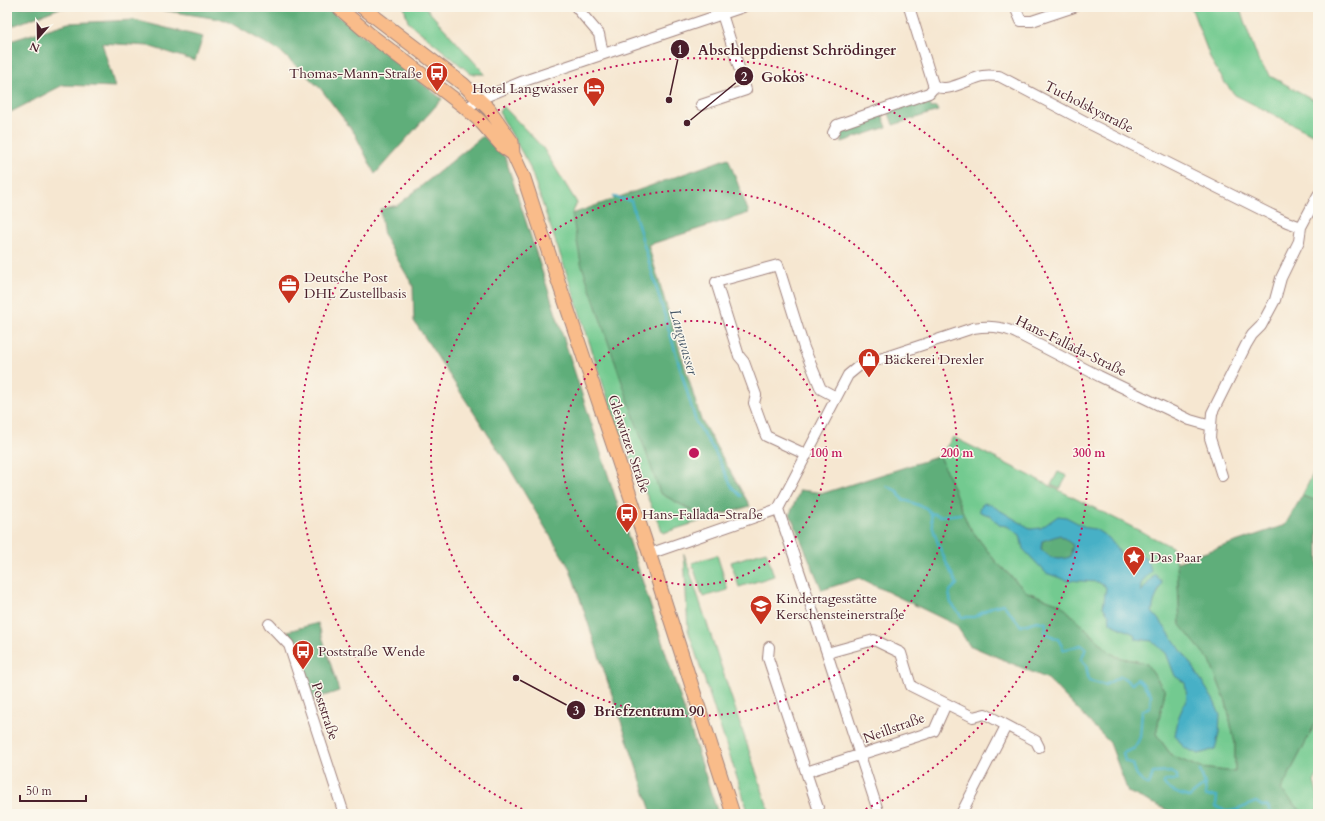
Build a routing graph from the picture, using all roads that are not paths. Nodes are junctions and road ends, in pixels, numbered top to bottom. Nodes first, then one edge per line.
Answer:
1 (338, 7) edge
2 (362, 7) edge
3 (576, 7) edge
4 (743, 7) edge
5 (909, 7) edge
6 (1015, 7) edge
7 (1074, 7) edge
8 (722, 14) junction
9 (603, 54) junction
10 (935, 86) junction
11 (480, 98) junction
12 (701, 105) dead end
13 (467, 108) junction
14 (833, 133) dead end
15 (513, 154) junction
16 (1318, 195) edge
17 (1301, 227) junction
18 (836, 397) junction
19 (1211, 426) junction
20 (807, 455) junction
21 (1222, 476) dead end
22 (778, 509) junction
23 (649, 554) junction
24 (269, 624) dead end
25 (769, 647) dead end
26 (827, 653) junction
27 (946, 704) junction
28 (1006, 726) junction
29 (1039, 747) dead end
30 (859, 755) junction
31 (806, 772) junction
32 (344, 814) edge
33 (733, 814) edge
34 (820, 814) edge
35 (879, 814) edge
36 (961, 814) edge

1 - 13 main road, Gleiwitzer Straße
2 - 11 main road, Gleiwitzer Straße
3 - 9 street
4 - 8 street
5 - 10 street
6 - 7 street
8 - 9 street
8 - 12 street
9 - 11 street
10 - 14 street
10 - 17 street, Tucholskystraße
11 - 13 street
11 - 15 main road, Gleiwitzer Straße
13 - 15 main road, Gleiwitzer Straße
15 - 23 main road, Gleiwitzer Straße
16 - 17 street
17 - 19 street
18 - 19 street, Hans-Fallada-Straße
18 - 20 street, Hans-Fallada-Straße
18 - 20 street
19 - 21 street
20 - 22 street, Hans-Fallada-Straße
22 - 23 street
22 - 26 street
23 - 33 main road, Gleiwitzer Straße
24 - 32 street, Poststraße
25 - 31 street
26 - 27 street
26 - 30 street
27 - 28 street
27 - 30 street, Neillstraße
28 - 29 street
28 - 36 street
30 - 31 street, Neillstraße
30 - 35 street
31 - 34 street

